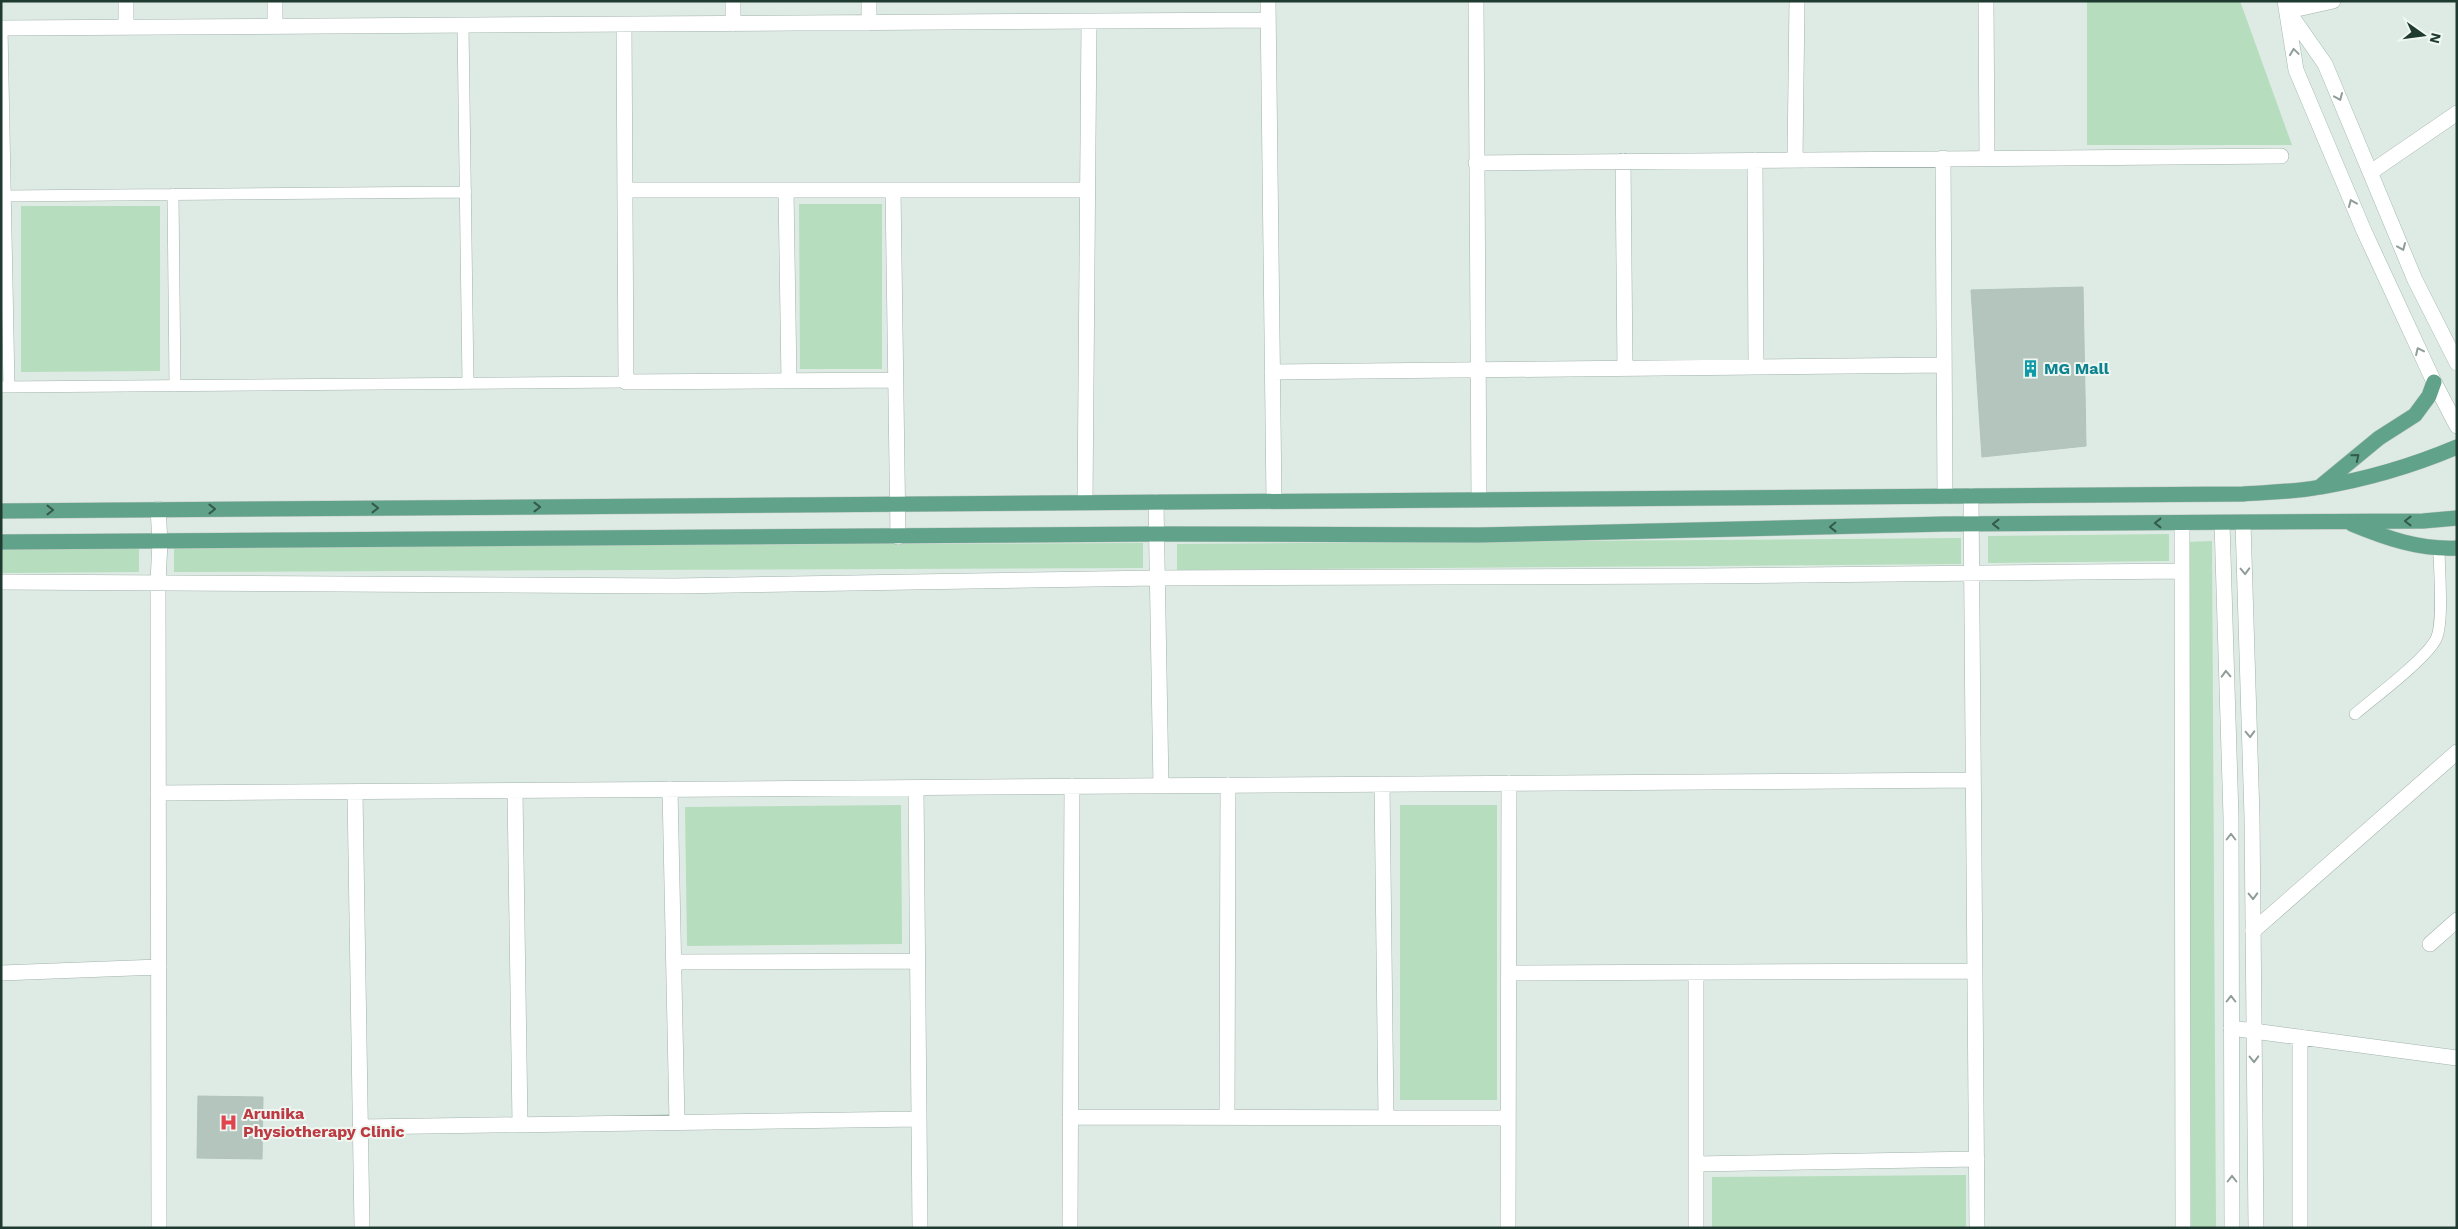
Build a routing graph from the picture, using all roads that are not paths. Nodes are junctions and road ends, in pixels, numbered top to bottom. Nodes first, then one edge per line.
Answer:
1 (126, 1) edge
2 (275, 1) edge
3 (733, 1) edge
4 (869, 1) edge
5 (1268, 1) edge
6 (1476, 1) edge
7 (1797, 1) edge
8 (1986, 1) edge
9 (2332, 1) edge
10 (2287, 6) edge
11 (1268, 20) junction
12 (1089, 22) junction
13 (869, 23) junction
14 (733, 24) junction
15 (624, 25) junction
16 (276, 26) junction
17 (463, 26) junction
18 (126, 27) junction
19 (2, 28) edge
20 (2454, 120) edge
21 (2280, 156) dead end
22 (1944, 158) junction
23 (1987, 158) junction
24 (1795, 159) junction
25 (1755, 160) junction
26 (1622, 161) junction
27 (1476, 163) junction
28 (2370, 172) junction
29 (625, 190) junction
30 (786, 190) junction
31 (893, 190) junction
32 (1088, 190) junction
33 (466, 192) junction
34 (173, 194) junction
35 (6, 196) junction
36 (2457, 363) edge
37 (1944, 366) junction
38 (1756, 367) junction
39 (1625, 368) junction
40 (1478, 370) junction
41 (1272, 372) junction
42 (896, 380) junction
43 (789, 381) junction
44 (626, 382) junction
45 (2434, 382) junction
46 (468, 384) junction
47 (175, 386) junction
48 (5, 387) edge
49 (2457, 426) edge
50 (2457, 447) edge
51 (2318, 488) junction
52 (1945, 496) junction
53 (1971, 496) junction
54 (1479, 499) junction
55 (1274, 501) junction
56 (1085, 502) junction
57 (1156, 502) junction
58 (897, 504) junction
59 (158, 510) junction
60 (1, 511) edge
61 (2457, 518) edge
62 (2346, 521) junction
63 (2182, 523) junction
64 (2222, 523) junction
65 (2243, 523) junction
66 (1971, 524) junction
67 (1158, 534) junction
68 (898, 537) junction
69 (1, 542) edge
70 (160, 542) junction
71 (2439, 548) junction
72 (2457, 548) edge
73 (2182, 571) junction
74 (1972, 573) junction
75 (1157, 578) junction
76 (1, 582) edge
77 (158, 582) junction
78 (2356, 714) dead end
79 (2457, 752) edge
80 (1973, 780) junction
81 (1509, 783) junction
82 (1382, 784) junction
83 (1228, 785) junction
84 (1072, 786) junction
85 (1161, 786) junction
86 (916, 788) junction
87 (670, 789) junction
88 (515, 791) junction
89 (354, 792) junction
90 (158, 793) junction
91 (2457, 920) edge
92 (2253, 931) junction
93 (2430, 944) dead end
94 (917, 961) junction
95 (674, 962) junction
96 (159, 967) junction
97 (1975, 970) junction
98 (1696, 972) junction
99 (1, 973) edge
100 (1509, 973) junction
101 (2231, 1028) junction
102 (2254, 1031) junction
103 (2300, 1037) junction
104 (2457, 1058) edge
105 (1070, 1118) junction
106 (1227, 1118) junction
107 (1386, 1118) junction
108 (1508, 1118) junction
109 (919, 1119) junction
110 (677, 1122) junction
111 (520, 1124) junction
112 (360, 1126) junction
113 (1977, 1159) junction
114 (1696, 1164) junction
115 (159, 1228) edge
116 (362, 1228) edge
117 (920, 1228) edge
118 (1070, 1228) edge
119 (1508, 1228) edge
120 (1696, 1228) edge
121 (1977, 1228) edge
122 (2183, 1228) edge
123 (2232, 1228) edge
124 (2256, 1228) edge
125 (2300, 1228) edge

1 - 18 street
2 - 16 street
3 - 14 street
4 - 13 street
5 - 11 street
6 - 27 street
7 - 24 street
8 - 23 street
9 - 10 street
10 -> 28 street
45 -> 10 street
11 - 12 street
11 - 41 street
12 - 13 street
12 - 32 street
13 - 14 street
14 - 15 street
15 - 17 street
15 - 29 street
16 - 17 street
16 - 18 street
17 - 33 lane
18 - 19 street
19 - 35 lane
20 - 28 street
21 - 23 street
22 - 23 street
22 - 24 street
22 - 37 street
24 - 25 street
25 - 26 street
25 - 38 street
26 - 27 street
26 - 39 street
27 - 40 street
28 -> 36 street
29 - 30 street
29 - 44 street
30 - 31 street
30 - 43 street
31 - 32 street
31 - 42 street
32 - 56 street
33 - 34 lane
33 - 46 lane
34 - 35 lane
34 - 47 lane
35 - 48 lane
37 - 38 street
37 - 52 street
38 - 39 street
39 - 40 street
40 - 41 street
40 - 54 street
41 - 55 street
42 - 43 street
42 - 58 street
43 - 44 street
44 - 46 lane
45 - 49 street
51 -> 45 main road
46 - 47 lane
47 - 48 lane
50 - 51 main road
51 - 53 main road
52 - 53 main road
52 - 54 main road
53 - 66 street
54 - 55 main road
55 - 57 main road
56 - 57 main road
56 - 58 main road
57 - 67 street
59 -> 58 main road
58 - 68 street
60 -> 59 main road
59 - 70 street
61 -> 62 main road
62 - 65 main road
62 - 71 main road
63 - 64 main road
63 -> 66 main road
63 - 73 street
64 - 65 main road
101 -> 64 street
65 -> 92 street
66 -> 67 main road
66 - 74 street
67 - 68 main road
67 - 75 street
68 - 70 main road
69 - 70 main road
70 - 77 street
71 - 72 main road
71 - 78 lane
73 - 74 street
73 - 122 street
74 - 75 street
74 - 80 street
75 - 77 street
75 - 85 street
76 - 77 street
77 - 90 street
79 - 92 street
80 - 81 street
80 - 97 street
81 - 82 street
81 - 100 street
82 - 83 street
82 - 107 street
83 - 85 street
83 - 106 street
84 - 85 street
84 - 86 street
84 - 105 street
86 - 87 street
86 - 94 street
87 - 88 street
87 - 95 street
88 - 89 street
88 - 111 street
89 - 90 street
89 - 112 street
90 - 96 street
91 - 93 street
92 - 102 street
94 - 95 street
94 - 109 street
95 - 110 street
96 - 99 street
96 - 115 street
97 - 98 street
97 - 113 street
98 - 100 street
98 - 114 street
100 - 108 street
101 - 102 street
123 -> 101 street
102 - 103 street
102 -> 124 street
103 - 104 street
103 - 125 street
105 - 106 street
105 - 118 street
106 - 107 street
107 - 108 street
108 - 119 street
109 - 110 street
109 - 117 street
110 - 111 street
111 - 112 street
112 - 116 street
113 - 114 street
113 - 121 street
114 - 120 street

